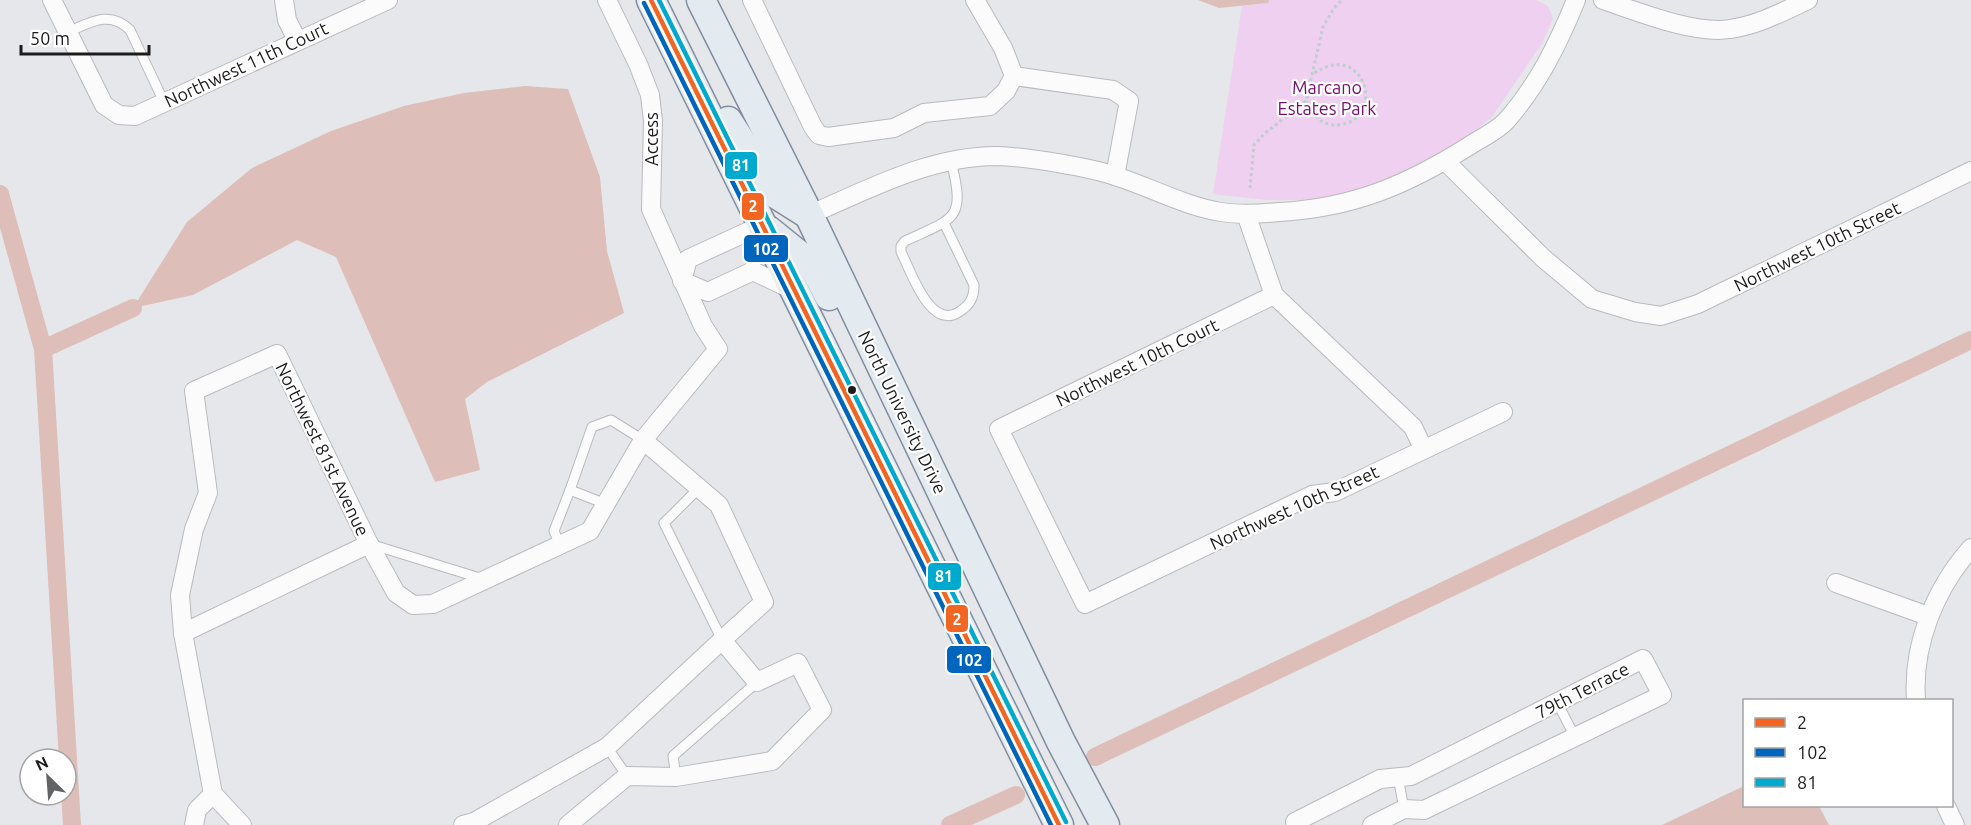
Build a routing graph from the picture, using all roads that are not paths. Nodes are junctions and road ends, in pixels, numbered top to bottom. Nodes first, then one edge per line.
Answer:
1 (52, 0) edge
2 (284, 0) edge
3 (388, 0) edge
4 (607, 0) edge
5 (651, 0) edge
6 (701, 0) edge
7 (752, 0) edge
8 (975, 0) edge
9 (1576, 0) edge
10 (1603, 0) edge
11 (1808, 0) edge
12 (68, 32) junction
13 (297, 40) junction
14 (671, 42) junction
15 (1014, 76) junction
16 (164, 102) junction
17 (951, 161) junction
18 (1445, 161) junction
19 (1971, 171) edge
20 (1115, 176) junction
21 (1246, 214) junction
22 (809, 215) junction
23 (944, 223) junction
24 (762, 225) junction
25 (682, 281) junction
26 (795, 291) junction
27 (1274, 295) junction
28 (1503, 412) dead end
29 (643, 440) junction
30 (1423, 448) junction
31 (931, 470) junction
32 (699, 488) junction
33 (570, 489) junction
34 (606, 504) junction
35 (369, 544) junction
36 (560, 545) junction
37 (1971, 548) edge
38 (485, 580) junction
39 (1836, 583) dead end
40 (1085, 604) joint
41 (1928, 616) junction
42 (183, 633) junction
43 (722, 640) junction
44 (757, 682) junction
45 (1916, 699) edge
46 (1557, 702) junction
47 (1575, 737) junction
48 (607, 747) junction
49 (627, 776) junction
50 (676, 777) junction
51 (1398, 777) junction
52 (213, 794) junction
53 (1946, 807) edge
54 (1404, 809) junction
55 (194, 825) edge
56 (242, 825) edge
57 (463, 825) edge
58 (568, 825) edge
59 (1059, 825) edge
60 (1105, 825) edge
61 (1296, 825) edge
62 (1372, 825) edge
63 (1955, 825) edge

1 - 12 street
2 - 13 street
3 - 13 street, Northwest 11th Court
4 - 25 street, Access
5 - 14 main road
6 - 22 main road, North University Drive
7 - 15 street
8 - 15 street
9 - 18 street
10 - 11 street
12 - 16 street, Northwest 11th Court
12 - 16 lane
13 - 16 street, Northwest 11th Court
14 - 22 main road
14 - 24 main road
15 - 20 street
17 - 20 street
17 - 22 street
17 - 23 lane
18 - 19 street, Northwest 10th Street
18 - 21 street
20 - 21 street
21 - 27 street
22 - 31 main road, North University Drive
23 - 23 lane
24 - 25 street
24 - 26 main road
24 - 31 main road
25 - 26 street
25 - 29 street, Access
26 - 59 main road
27 - 30 street
27 - 40 street, Northwest 10th Court
28 - 30 street, Northwest 10th Street
29 - 32 street
29 - 33 lane
29 - 34 street
30 - 40 street, Northwest 10th Street
31 - 60 main road, North University Drive
32 - 43 lane
32 - 43 street
33 - 34 lane
33 - 36 lane
34 - 36 street
35 - 38 lane
35 - 38 street
35 - 42 street
35 - 42 street, Northwest 81st Avenue
36 - 38 street
37 - 41 street
39 - 41 street
41 - 45 street
42 - 52 street
43 - 44 street
43 - 48 street
44 - 50 lane
44 - 50 street
46 - 47 lane
46 - 47 street, 79th Terrace
46 - 51 street, 79th Terrace
47 - 54 street, 79th Terrace
48 - 49 lane
48 - 57 street
49 - 50 street
49 - 58 street
51 - 54 lane
51 - 61 street, 79th Terrace
52 - 55 street
52 - 56 street
53 - 63 street
54 - 62 street, 79th Terrace

